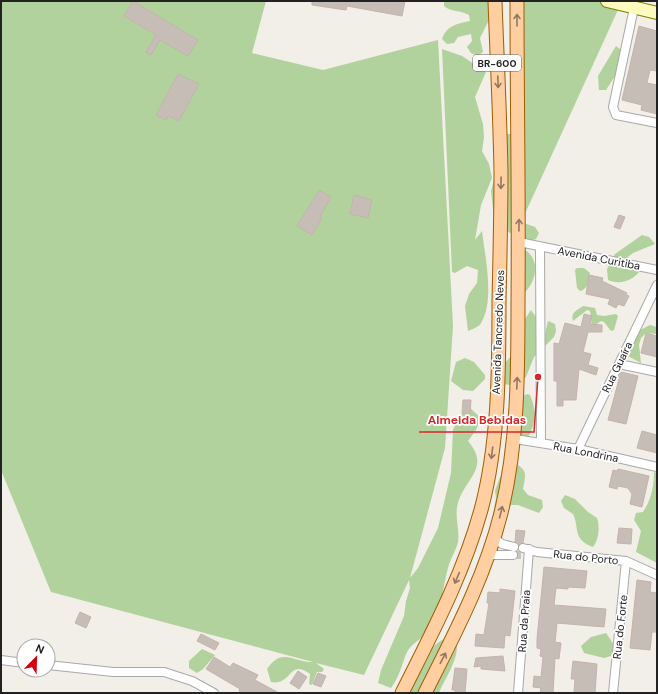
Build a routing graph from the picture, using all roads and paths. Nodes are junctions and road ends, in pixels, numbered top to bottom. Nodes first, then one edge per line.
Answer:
1 (495, 1) edge
2 (517, 1) edge
3 (611, 1) edge
4 (634, 8) junction
5 (657, 13) edge
6 (517, 45) junction
7 (497, 46) junction
8 (657, 123) edge
9 (519, 242) junction
10 (540, 247) junction
11 (657, 270) edge
12 (657, 285) edge
13 (619, 364) junction
14 (657, 372) edge
15 (515, 439) junction
16 (541, 443) junction
17 (578, 449) junction
18 (657, 468) edge
19 (494, 538) junction
20 (528, 552) joint
21 (489, 555) junction
22 (626, 561) junction
23 (657, 575) edge
24 (1, 660) edge
25 (16, 662) edge
26 (56, 666) edge
27 (214, 693) edge
28 (402, 693) edge
29 (425, 693) edge
30 (518, 693) edge
31 (613, 693) edge

1 - 7 main road, Avenida Tancredo Neves / BR-600
6 -> 2 main road, Avenida Tancredo Neves / BR-600
3 - 4 main road
4 - 5 main road
4 - 8 street
6 - 7 main road
9 -> 6 main road, Avenida Tancredo Neves / BR-600
7 -> 28 main road, Avenida Tancredo Neves / BR-600
9 - 10 street, Avenida Curitiba
15 -> 9 main road, Avenida Tancredo Neves / BR-600
10 - 11 street, Avenida Curitiba
10 - 16 street
12 - 13 street, Rua Guaíra
13 - 14 street
13 - 17 street, Rua Guaíra
15 - 16 street, Rua Londrina
19 -> 15 main road, Avenida Tancredo Neves / BR-600
16 - 17 street, Rua Londrina
17 - 18 street, Rua Londrina
19 - 21 main road, Avenida Tancredo Neves / BR-600
19 - 21 street
20 - 22 street, Rua do Porto
20 - 30 street, Rua da Praia
29 -> 21 main road, Avenida Tancredo Neves / BR-600
22 - 23 street, Rua do Porto
22 - 31 street, Rua do Forte
24 - 25 street
26 - 27 street

